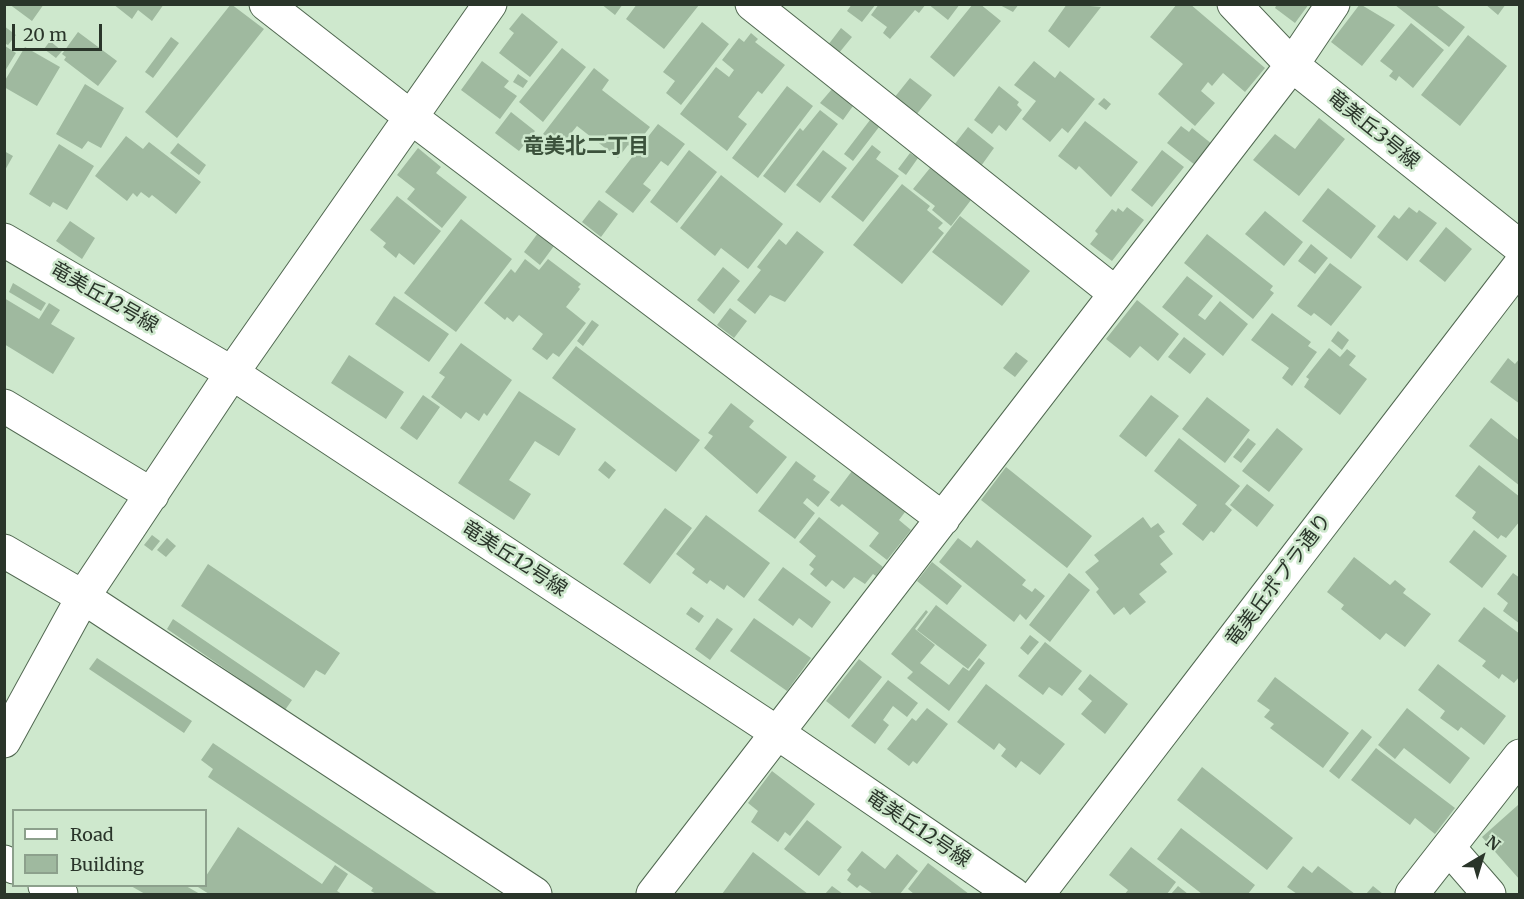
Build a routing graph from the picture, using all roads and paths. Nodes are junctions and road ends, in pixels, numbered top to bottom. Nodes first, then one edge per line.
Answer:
1 (266, 4) edge
2 (490, 4) edge
3 (752, 4) edge
4 (1234, 4) edge
5 (1333, 4) edge
6 (1293, 65) junction
7 (412, 118) junction
8 (4, 240) edge
9 (1520, 247) edge
10 (1520, 265) edge
11 (1115, 292) junction
12 (232, 373) junction
13 (4, 406) edge
14 (152, 495) junction
15 (943, 519) junction
16 (4, 551) edge
17 (83, 597) junction
18 (779, 734) junction
19 (4, 741) edge
20 (1520, 756) edge
21 (1449, 849) junction
22 (535, 894) edge
23 (653, 894) edge
24 (1013, 894) edge
25 (1038, 894) edge
26 (1412, 894) edge
27 (1489, 894) edge

1 - 7 street
2 - 7 street
3 - 11 street
4 - 6 street, 竜美丘3号線
5 - 6 street
6 - 9 street, 竜美丘3号線
6 - 11 street
7 - 12 street
7 - 15 street
8 - 12 street, 竜美丘12号線
10 - 25 street, 竜美丘ポプラ通り
11 - 15 street
12 - 14 street
12 - 18 street, 竜美丘12号線
13 - 14 street
14 - 17 street
15 - 18 street
16 - 17 street
17 - 19 street
17 - 22 street
18 - 23 street
18 - 24 street, 竜美丘12号線
20 - 21 street
21 - 26 street
21 - 27 street

